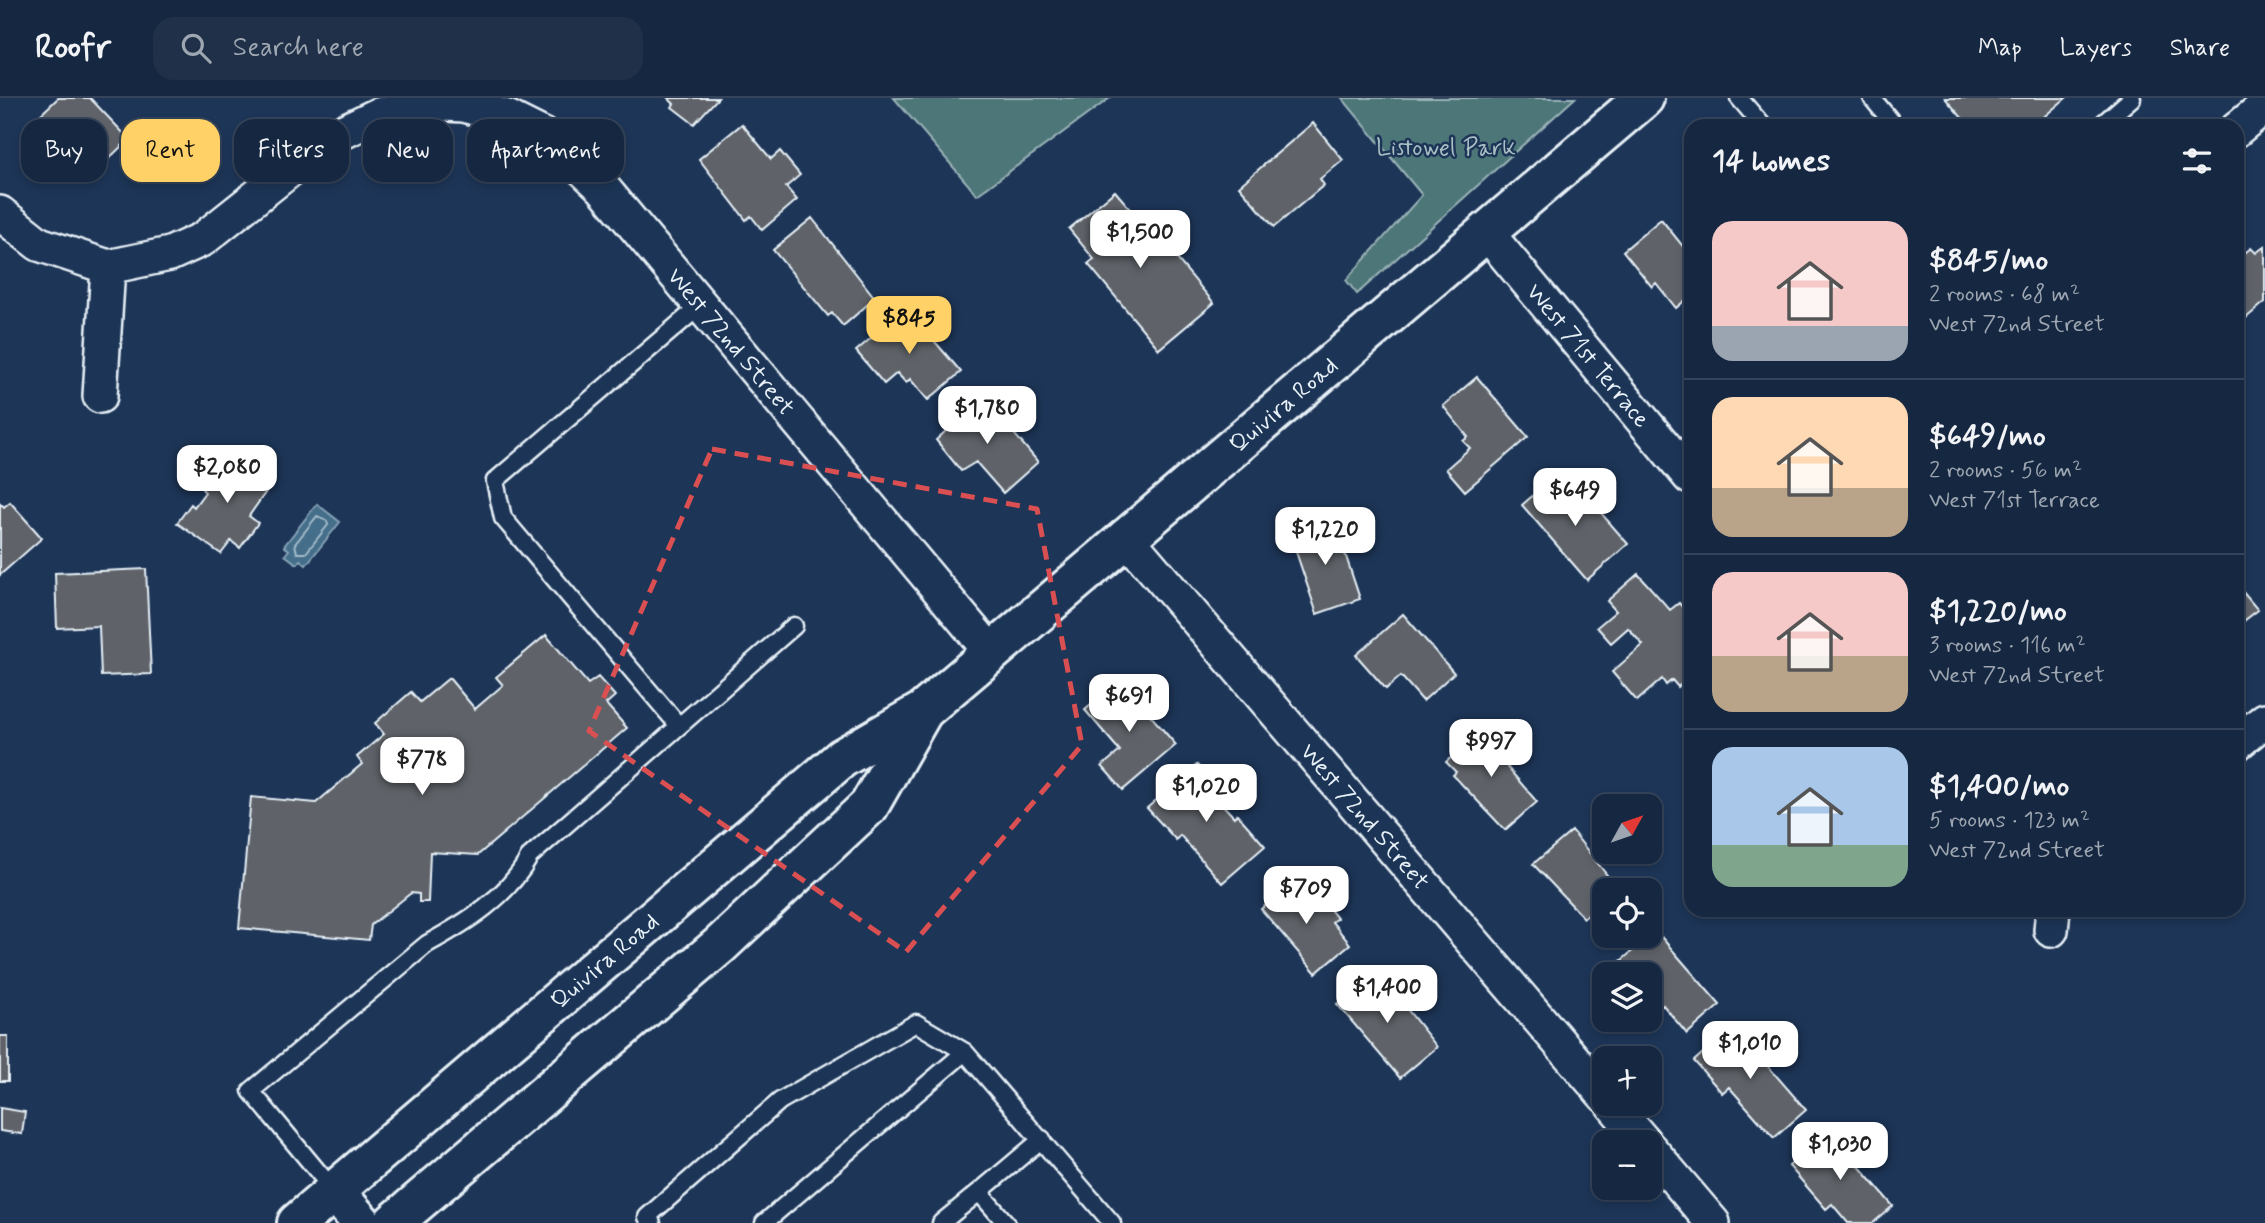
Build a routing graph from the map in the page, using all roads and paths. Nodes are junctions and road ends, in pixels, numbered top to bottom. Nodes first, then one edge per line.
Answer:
1 (1644, 98) edge
2 (1739, 98) edge
3 (1872, 98) edge
4 (2132, 98) edge
5 (2265, 106) edge
6 (1757, 119) edge
7 (1889, 119) edge
8 (2108, 119) edge
9 (2244, 123) edge
10 (0, 213) edge
11 (1487, 233) junction
12 (108, 267) junction
13 (701, 304) junction
14 (100, 396) dead end
15 (1684, 470) edge
16 (1125, 536) junction
17 (794, 626) dead end
18 (991, 652) junction
19 (923, 711) junction
20 (2265, 720) edge
21 (679, 726) junction
22 (2244, 737) edge
23 (965, 1052) junction
24 (1592, 1081) edge
25 (1622, 1116) edge
26 (1633, 1130) edge
27 (1042, 1139) junction
28 (1662, 1163) edge
29 (334, 1191) junction
30 (979, 1192) junction
31 (297, 1223) edge
32 (362, 1223) edge
33 (393, 1223) edge
34 (652, 1223) edge
35 (764, 1223) edge
36 (941, 1223) edge
37 (1006, 1223) edge
38 (1112, 1223) edge
39 (1713, 1223) edge

1 - 11 main road, Quivira Road
2 - 6 lane
3 - 7 lane
4 - 8 lane
5 - 9 street
10 - 12 street
11 - 15 street, West 71st Terrace
11 - 16 main road, Quivira Road
12 - 13 street, West 72nd Street
12 - 14 street
13 - 18 street, West 72nd Street
13 - 21 lane
16 - 18 main road, Quivira Road
16 - 24 street, West 72nd Street
17 - 21 lane
18 - 19 main road, Quivira Road
19 - 29 main road, Quivira Road
19 - 33 main road, Quivira Road
20 - 22 street
21 - 29 lane
23 - 27 lane
23 - 34 lane
23 - 35 lane
25 - 26 street
27 - 30 lane
27 - 38 lane
28 - 39 street
29 - 31 main road, Quivira Road
29 - 32 main road
30 - 36 lane
30 - 37 lane

